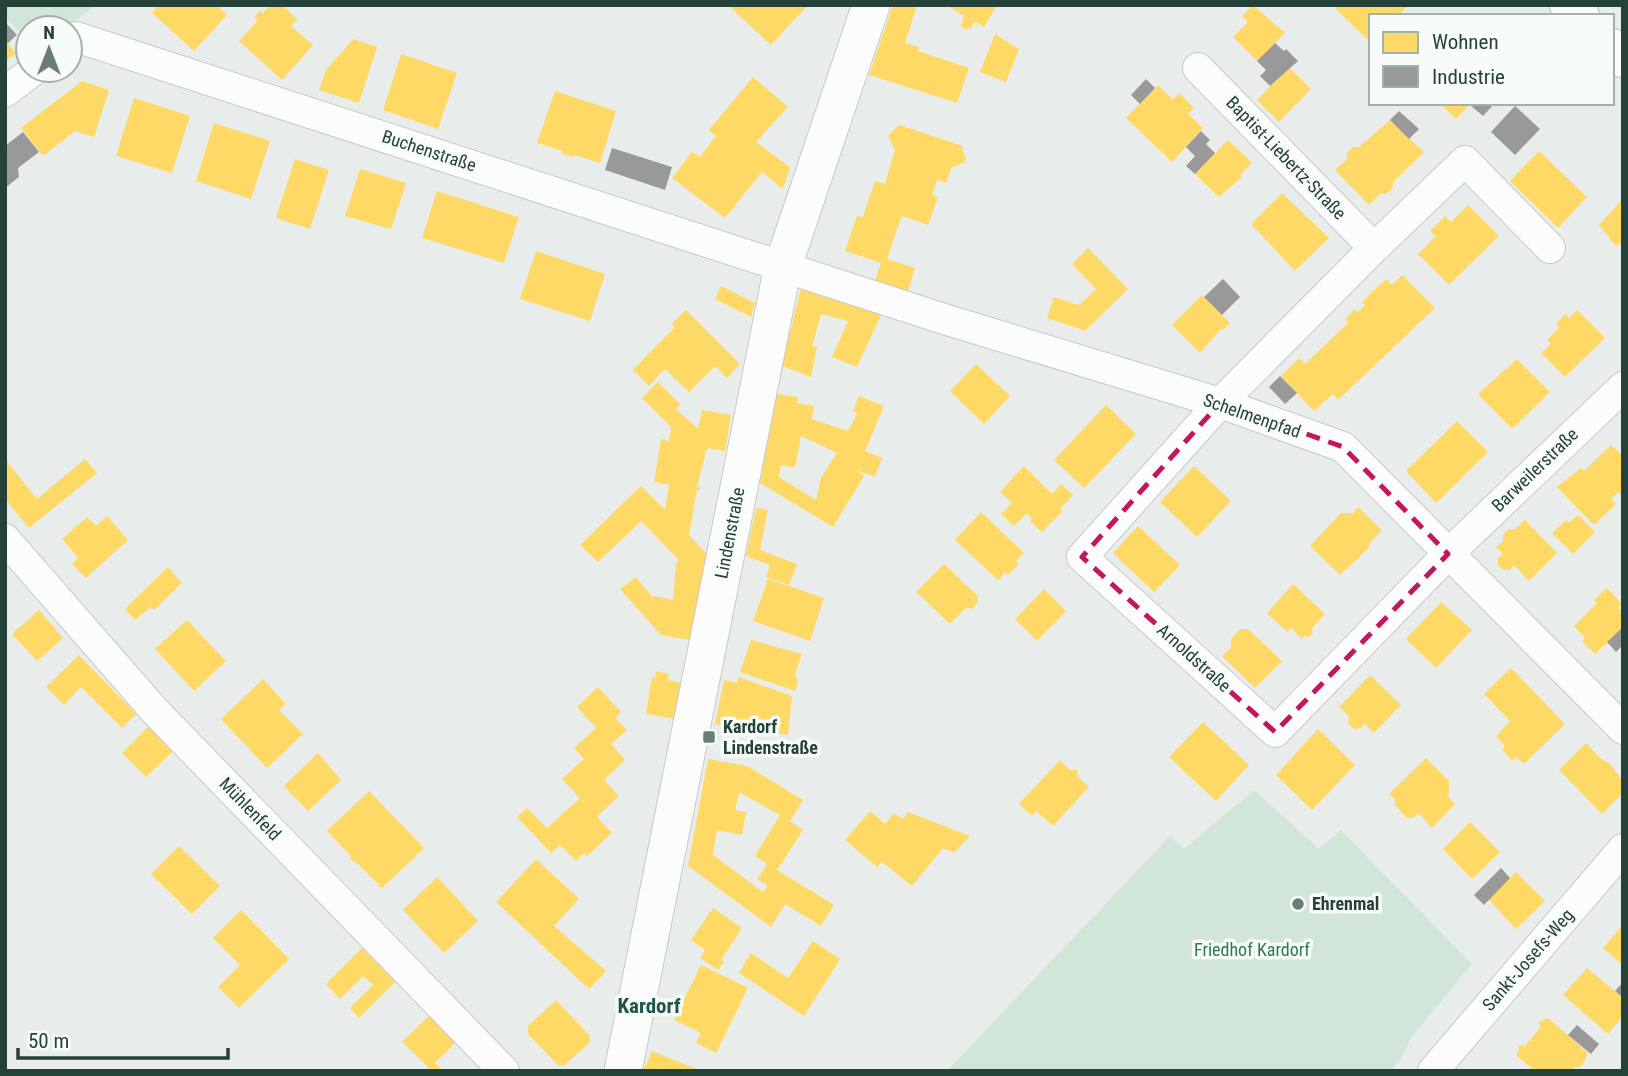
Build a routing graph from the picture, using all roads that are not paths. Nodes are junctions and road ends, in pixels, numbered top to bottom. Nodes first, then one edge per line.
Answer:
1 (871, 5) edge
2 (84, 43) edge
3 (1198, 68) dead end
4 (1374, 248) junction
5 (1550, 248) dead end
6 (783, 266) junction
7 (1623, 387) edge
8 (1220, 403) junction
9 (5, 539) edge
10 (1448, 554) junction
11 (1623, 729) edge
12 (1623, 849) edge
13 (505, 1071) edge
14 (623, 1071) edge
15 (1433, 1071) edge

1 - 6 street, Lindenstraße
2 - 6 street, Buchenstraße
3 - 4 street, Baptist-Liebertz-Straße
4 - 5 street
4 - 8 street
6 - 8 street, Schelmenpfad
6 - 14 street, Lindenstraße
7 - 10 street, Barweilerstraße
8 - 10 street, Schelmenpfad
8 - 10 street, Arnoldstraße
9 - 13 street, Mühlenfeld
10 - 11 street, Schelmenpfad
12 - 15 street, Sankt-Josefs-Weg

